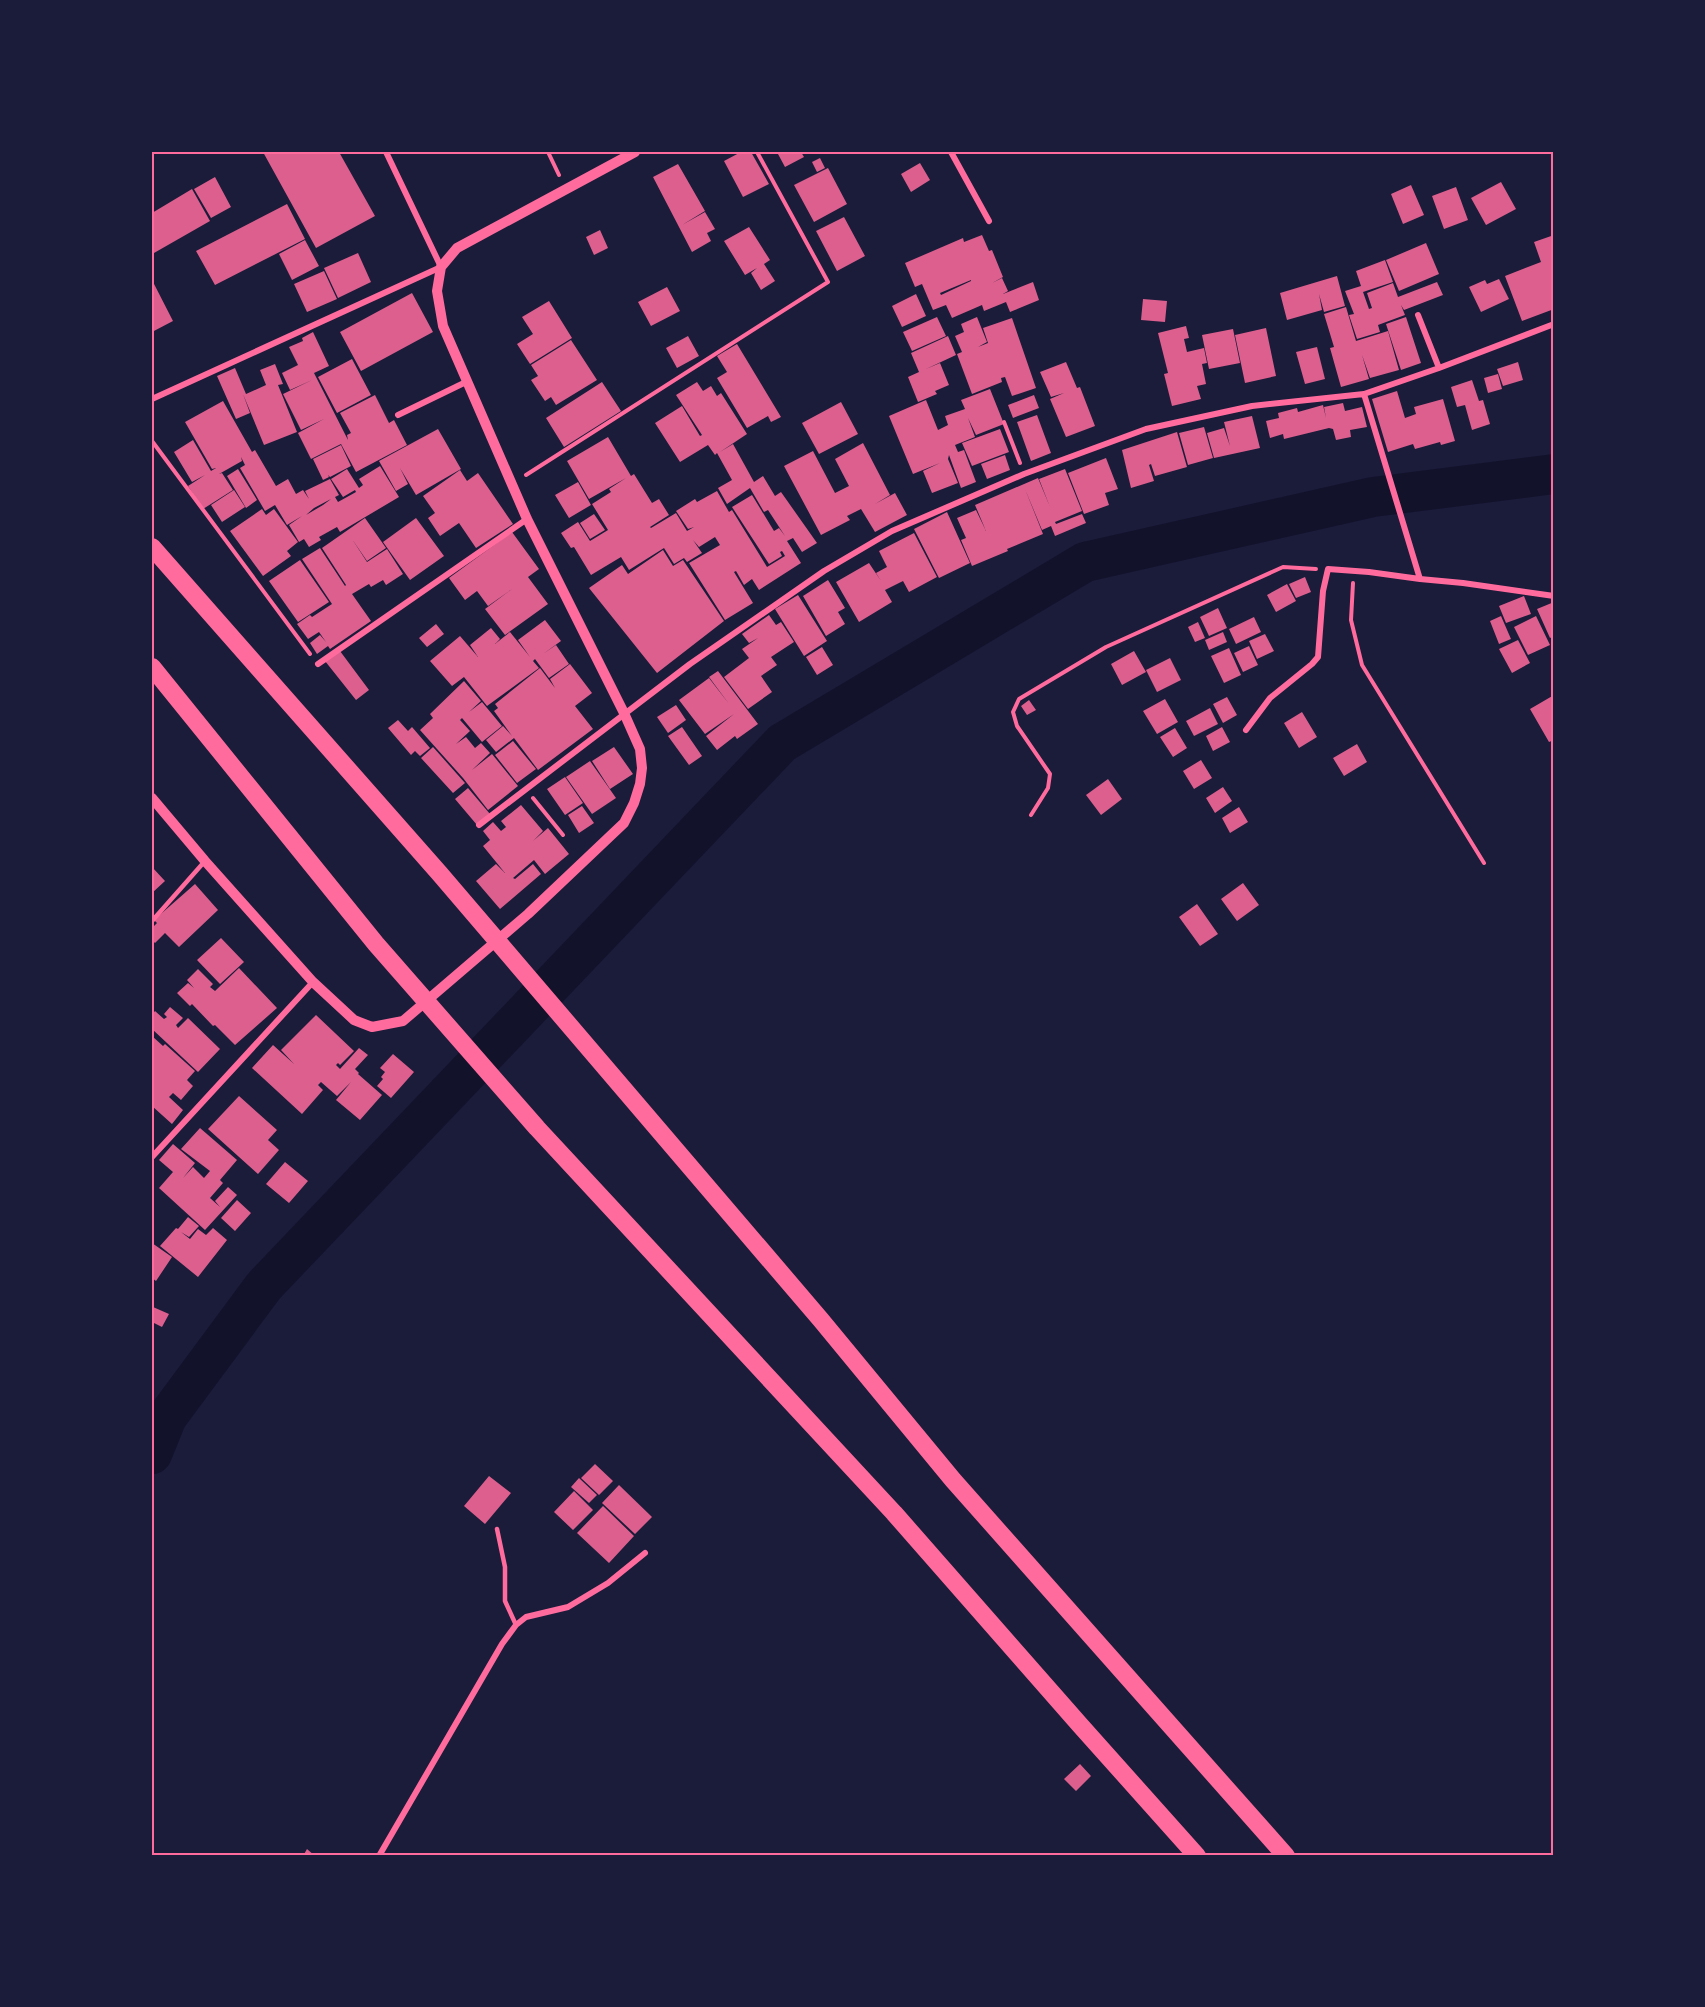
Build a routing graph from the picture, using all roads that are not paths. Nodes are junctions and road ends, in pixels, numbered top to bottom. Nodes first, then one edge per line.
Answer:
1 (386, 152) edge
2 (635, 152) edge
3 (951, 152) edge
4 (989, 221) dead end
5 (441, 267) junction
6 (1418, 315) dead end
7 (1554, 324) edge
8 (1439, 368) junction
9 (466, 382) junction
10 (1364, 394) junction
11 (152, 399) edge
12 (398, 415) dead end
13 (527, 519) junction
14 (152, 547) edge
15 (1420, 579) junction
16 (1554, 596) edge
17 (318, 664) road end
18 (152, 667) edge
19 (624, 713) junction
20 (1246, 730) dead end
21 (152, 798) edge
22 (479, 825) dead end
23 (205, 861) junction
24 (152, 921) edge
25 (314, 982) junction
26 (152, 1157) edge
27 (497, 1529) dead end
28 (645, 1553) dead end
29 (516, 1625) junction
30 (379, 1856) edge
31 (1197, 1856) edge
32 (1286, 1856) edge

1 - 5 street
2 - 5 street
3 - 4 street
5 - 9 street
5 - 11 street
6 - 8 street
7 - 8 street
8 - 10 street
9 - 12 street
9 - 13 street
10 - 15 street
10 - 19 street
13 - 17 street
13 - 19 street
14 - 32 highway
15 - 16 street
15 - 20 street
18 - 31 highway
19 - 22 street
19 - 25 street
21 - 23 street
23 - 24 lane
23 - 25 street
25 - 26 street
27 - 29 lane
28 - 29 street
29 - 30 street

